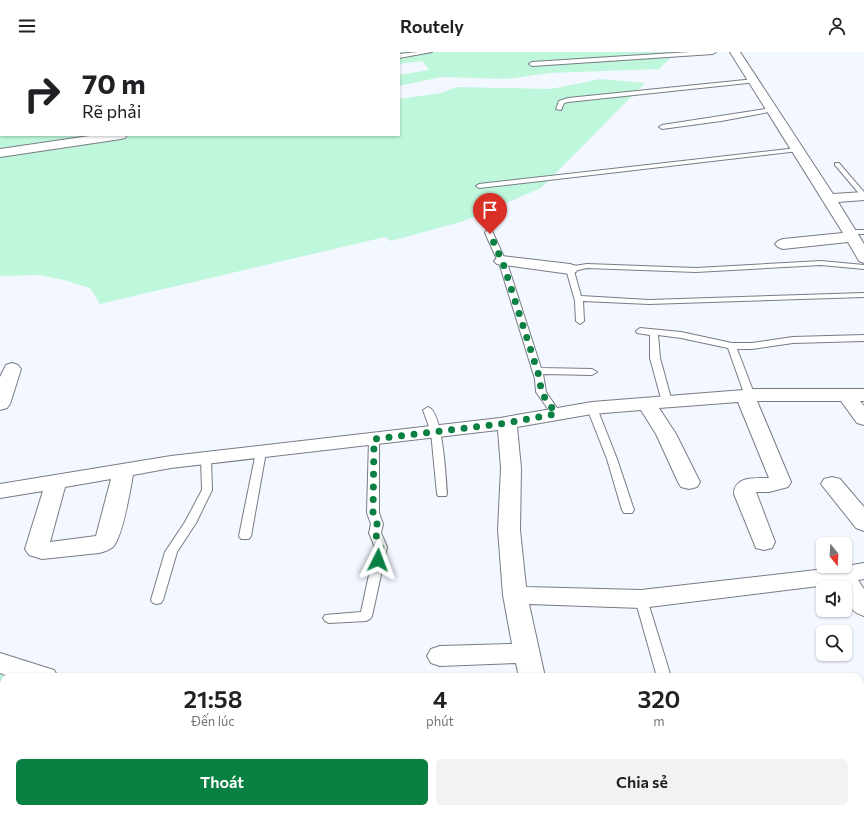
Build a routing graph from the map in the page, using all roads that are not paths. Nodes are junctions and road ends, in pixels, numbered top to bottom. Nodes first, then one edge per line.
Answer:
1 (429, 52) edge
2 (713, 52) edge
3 (735, 52) edge
4 (400, 56) edge
5 (532, 64) dead end
6 (755, 81) junction
7 (559, 109) dead end
8 (772, 110) junction
9 (662, 127) dead end
10 (114, 136) edge
11 (797, 150) junction
12 (0, 153) edge
13 (837, 164) dead end
14 (480, 186) dead end
15 (864, 196) edge
16 (828, 199) junction
17 (490, 234) dead end
18 (855, 234) edge
19 (783, 244) dead end
20 (864, 258) edge
21 (502, 261) junction
22 (864, 267) edge
23 (570, 269) junction
24 (864, 295) edge
25 (577, 298) junction
26 (580, 321) dead end
27 (640, 331) dead end
28 (654, 332) junction
29 (864, 338) edge
30 (732, 346) junction
31 (12, 369) dead end
32 (537, 371) junction
33 (592, 372) dead end
34 (855, 395) edge
35 (747, 396) junction
36 (667, 402) junction
37 (0, 404) edge
38 (647, 404) junction
39 (592, 408) junction
40 (428, 410) dead end
41 (556, 414) junction
42 (864, 418) edge
43 (507, 423) junction
44 (436, 432) junction
45 (374, 439) junction
46 (261, 452) junction
47 (206, 458) junction
48 (124, 470) junction
49 (56, 482) junction
50 (689, 482) dead end
51 (832, 484) dead end
52 (0, 491) edge
53 (442, 494) dead end
54 (628, 510) dead end
55 (864, 523) edge
56 (246, 536) dead end
57 (764, 542) dead end
58 (853, 573) edge
59 (515, 595) junction
60 (641, 599) junction
61 (157, 600) dead end
62 (864, 607) edge
63 (329, 618) dead end
64 (527, 653) junction
65 (440, 656) dead end
66 (0, 663) edge
67 (29, 673) edge
68 (531, 673) edge
69 (663, 673) edge

1 - 4 lane
2 - 5 lane
3 - 6 street
6 - 7 lane
6 - 8 street
8 - 9 lane
8 - 11 street
10 - 12 street
11 - 14 lane
11 - 16 street
13 - 15 lane
15 - 16 street
16 - 18 street
17 - 21 lane
18 - 19 street
18 - 20 street
21 - 23 street
21 - 32 lane
22 - 23 lane
23 - 25 lane
24 - 25 lane
25 - 26 lane
27 - 28 lane
28 - 30 lane
28 - 36 lane
29 - 30 lane
30 - 35 lane
31 - 37 street
32 - 33 lane
32 - 41 lane
34 - 35 street
34 - 42 street
35 - 36 street
35 - 57 street
36 - 38 street
38 - 39 street
38 - 50 street
39 - 41 street
39 - 54 lane
40 - 44 lane
41 - 43 street
43 - 44 street
43 - 59 street
44 - 45 street
44 - 53 lane
45 - 46 street
45 - 63 lane
46 - 47 street
46 - 56 lane
47 - 48 street
47 - 61 lane
48 - 49 street
48 - 49 street
49 - 52 street
51 - 55 street
58 - 60 street
58 - 62 street
59 - 60 street
59 - 64 street
60 - 69 lane
64 - 65 street
64 - 68 street
66 - 67 street

